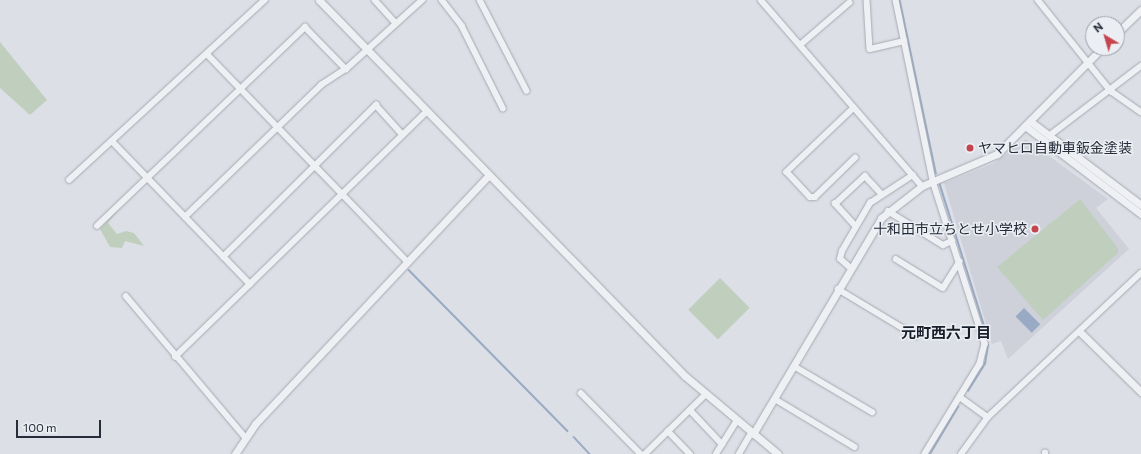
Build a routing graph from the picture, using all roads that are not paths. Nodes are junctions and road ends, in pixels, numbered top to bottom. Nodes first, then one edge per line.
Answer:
1 (265, 0) edge
2 (319, 0) edge
3 (375, 0) edge
4 (422, 0) edge
5 (442, 0) edge
6 (480, 0) edge
7 (761, 0) edge
8 (868, 0) edge
9 (896, 0) edge
10 (1038, 0) edge
11 (849, 3) dead end
12 (1141, 10) edge
13 (396, 22) junction
14 (1125, 25) edge
15 (904, 42) junction
16 (800, 45) junction
17 (366, 48) junction
18 (208, 55) junction
19 (1094, 56) edge
20 (1087, 64) junction
21 (1141, 66) edge
22 (346, 69) junction
23 (240, 89) junction
24 (527, 91) dead end
25 (1111, 91) junction
26 (503, 108) dead end
27 (854, 108) junction
28 (426, 112) junction
29 (1141, 112) edge
30 (1028, 123) junction
31 (278, 127) junction
32 (403, 135) junction
33 (1049, 136) junction
34 (112, 141) junction
35 (855, 158) dead end
36 (315, 166) junction
37 (913, 175) junction
38 (488, 176) junction
39 (148, 179) junction
40 (69, 180) dead end
41 (933, 181) junction
42 (922, 186) junction
43 (342, 194) junction
44 (882, 194) junction
45 (1141, 205) edge
46 (888, 211) junction
47 (1141, 214) edge
48 (185, 217) junction
49 (97, 226) dead end
50 (855, 226) junction
51 (952, 241) junction
52 (223, 257) junction
53 (896, 259) dead end
54 (407, 261) junction
55 (959, 262) junction
56 (850, 268) junction
57 (1141, 273) edge
58 (250, 284) junction
59 (838, 289) junction
60 (126, 296) dead end
61 (1080, 332) junction
62 (916, 336) dead end
63 (175, 357) junction
64 (794, 366) junction
65 (1141, 392) edge
66 (581, 393) dead end
67 (705, 395) junction
68 (960, 397) junction
69 (775, 399) junction
70 (690, 410) junction
71 (872, 412) dead end
72 (988, 416) junction
73 (737, 421) junction
74 (668, 431) junction
75 (752, 433) junction
76 (245, 437) junction
77 (722, 444) junction
78 (855, 447) dead end
79 (234, 454) edge
80 (641, 454) edge
81 (645, 454) edge
82 (690, 454) edge
83 (716, 454) edge
84 (739, 454) edge
85 (778, 454) edge
86 (925, 454) edge
87 (961, 454) edge

1 - 18 street
2 - 17 street
3 - 13 street
4 - 13 street
5 - 26 street
6 - 24 street
7 - 16 street
8 - 15 street
9 - 15 street
10 - 20 street
11 - 16 street
12 - 14 street
13 - 17 street
15 - 41 street
16 - 27 street
17 - 22 street
17 - 28 street
18 - 23 street
18 - 34 street
19 - 20 street
20 - 25 street
20 - 30 street
21 - 25 street
22 - 23 street
22 - 31 street
23 - 31 street
23 - 39 street
25 - 29 street
25 - 33 street
27 - 35 street
27 - 37 street
28 - 32 street
28 - 38 street
30 - 33 street
30 - 41 street
30 - 47 street
31 - 36 street
31 - 48 street
32 - 36 street
32 - 43 street
33 - 45 street
34 - 39 street
34 - 40 street
36 - 43 street
36 - 52 street
37 - 42 street
37 - 44 street
38 - 54 street
38 - 67 street
39 - 48 street
39 - 49 street
41 - 42 street
41 - 51 street
42 - 46 street
43 - 54 street
43 - 58 street
44 - 50 street
44 - 50 street
46 - 51 street
46 - 56 street
48 - 52 street
50 - 56 street
51 - 55 street
52 - 58 street
53 - 55 street
54 - 76 street
55 - 68 street
56 - 59 street
57 - 61 street
58 - 63 street
59 - 62 street
59 - 64 street
60 - 63 street
61 - 65 street
61 - 72 street
63 - 76 street
64 - 69 street
64 - 71 street
66 - 80 street
67 - 70 street
67 - 73 street
68 - 72 street
68 - 86 street
69 - 75 street
69 - 78 street
70 - 74 street
70 - 77 street
72 - 87 street
73 - 75 street
73 - 77 street
74 - 81 street
74 - 82 street
75 - 84 street
75 - 85 street
76 - 79 street
77 - 83 street

